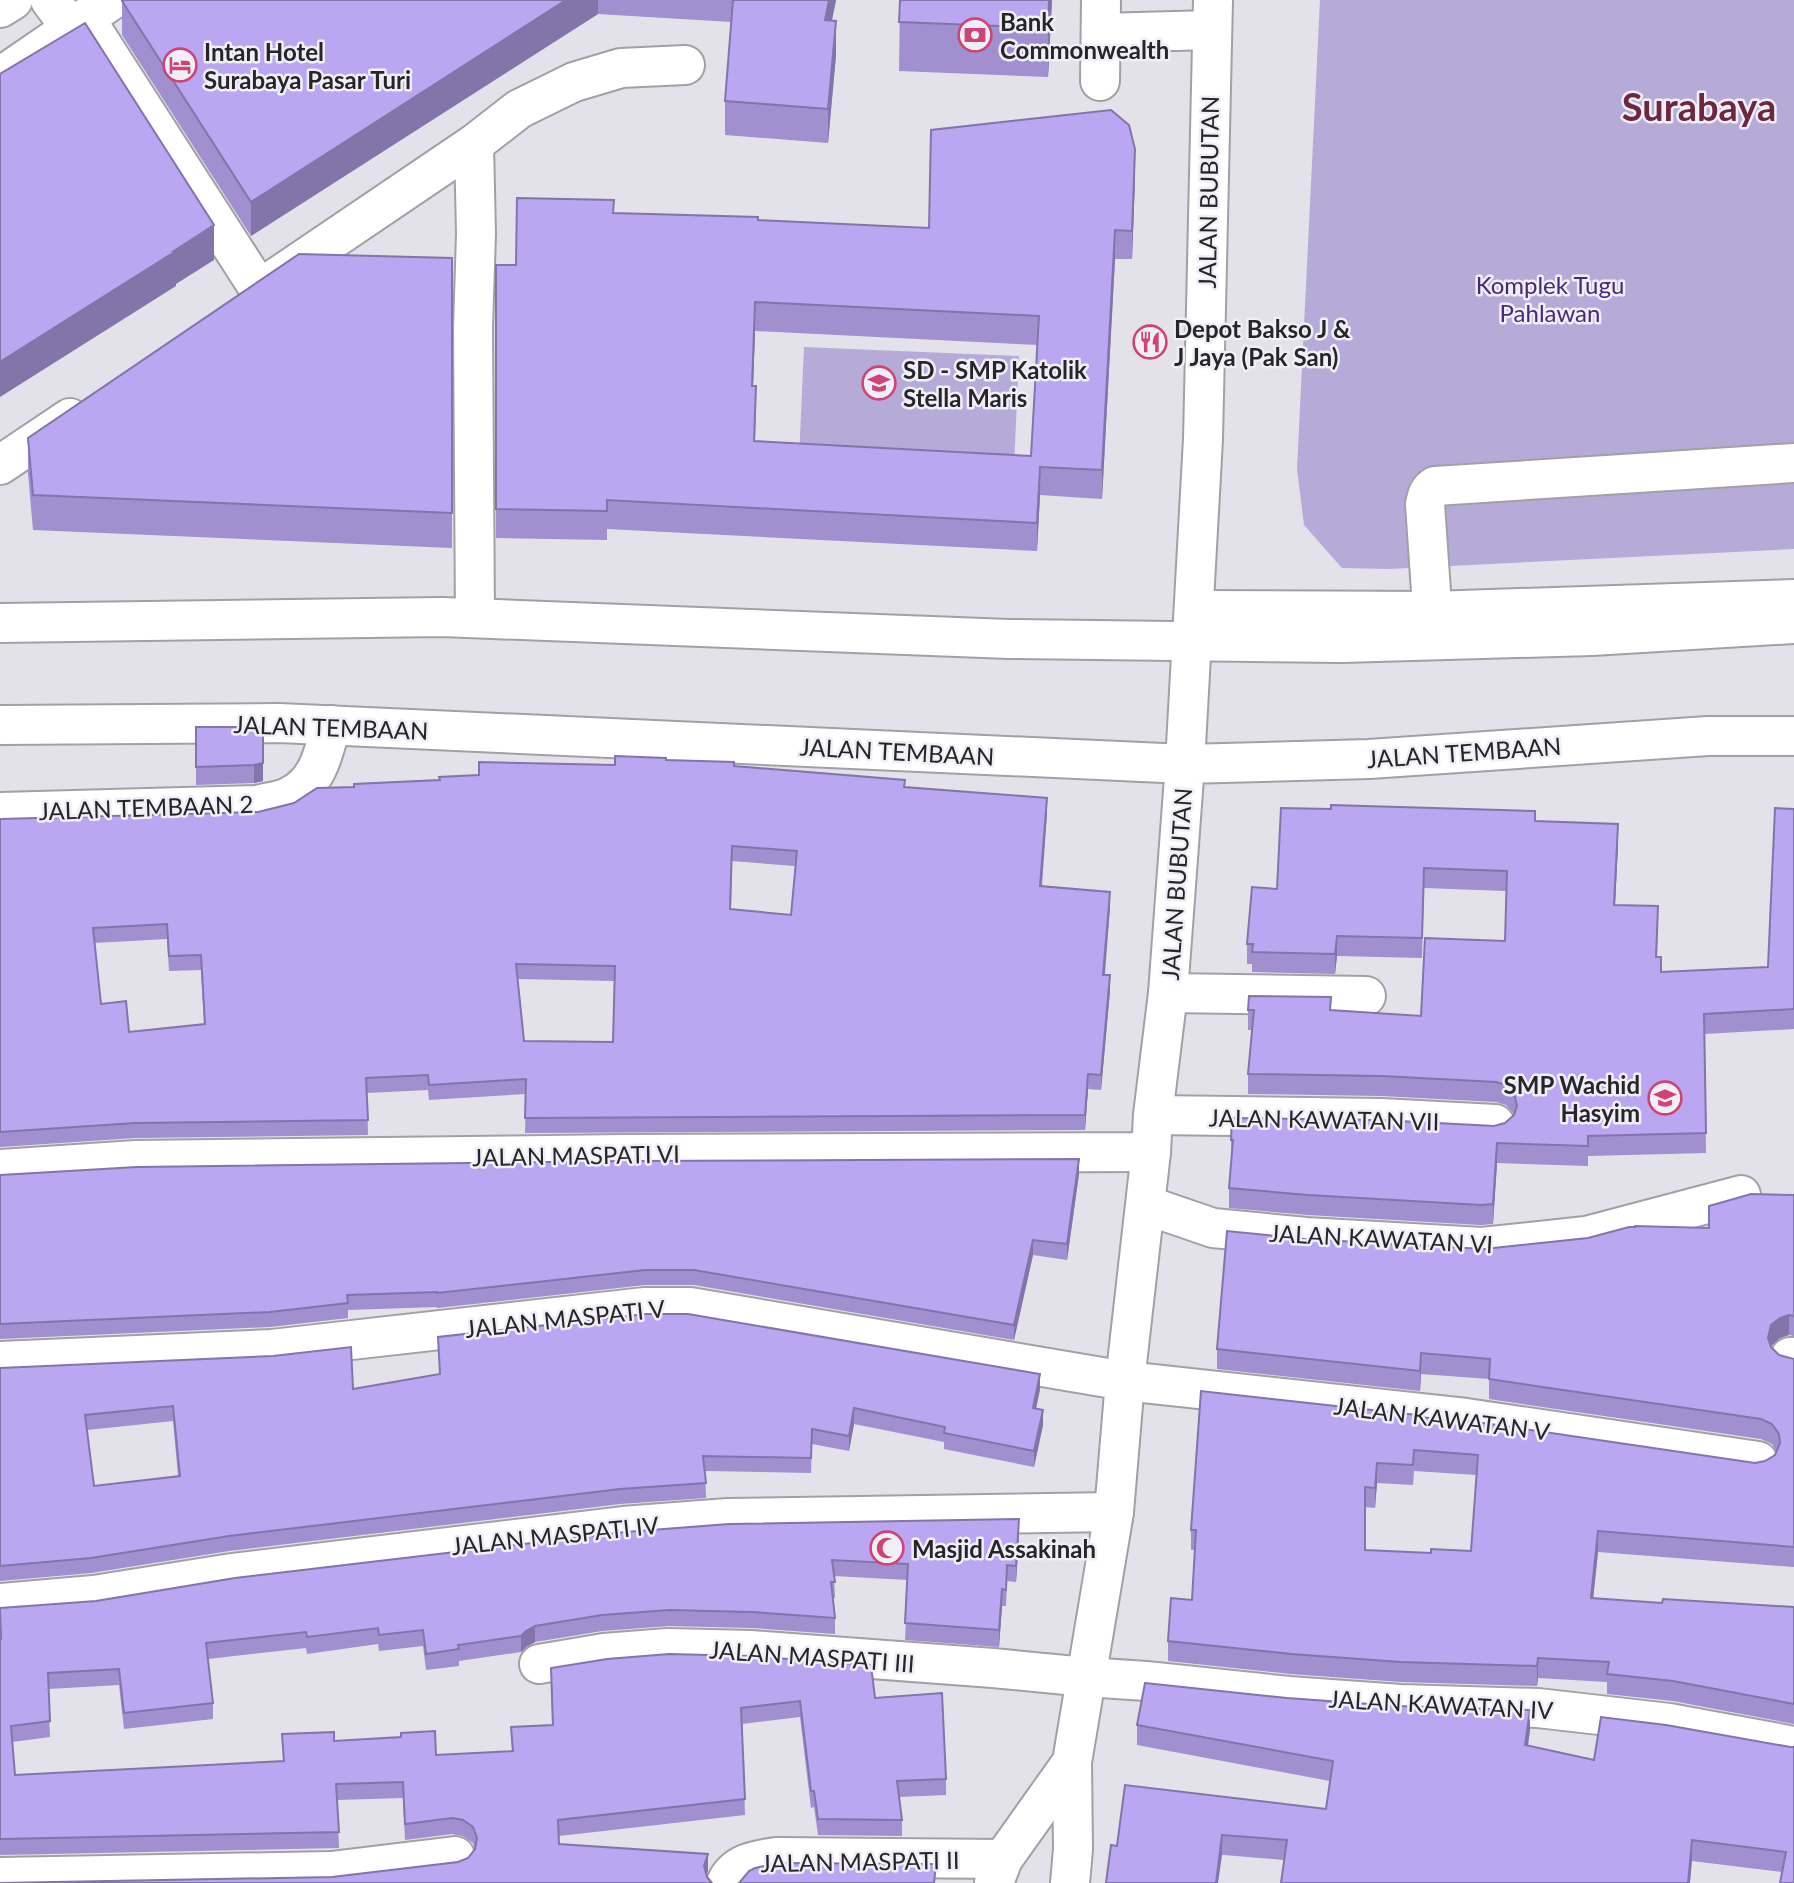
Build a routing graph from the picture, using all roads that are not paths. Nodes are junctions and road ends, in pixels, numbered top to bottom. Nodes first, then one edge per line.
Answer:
1 (13, 0) edge
2 (0, 8) edge
3 (86, 9) edge
4 (1212, 15) edge
5 (1101, 16) edge
6 (685, 65) dead end
7 (0, 77) edge
8 (1100, 81) dead end
9 (474, 144) junction
10 (101, 396) edge
11 (1794, 463) edge
12 (0, 465) edge
13 (1794, 599) edge
14 (475, 618) junction
15 (0, 623) edge
16 (1794, 624) edge
17 (1193, 626) junction
18 (1433, 626) junction
19 (0, 725) edge
20 (331, 725) junction
21 (1794, 736) edge
22 (1185, 764) junction
23 (0, 812) edge
24 (1168, 993) junction
25 (1366, 996) dead end
26 (1495, 1124) edge
27 (1152, 1134) junction
28 (0, 1169) edge
29 (1741, 1195) edge
30 (1146, 1205) junction
31 (0, 1361) edge
32 (1125, 1381) junction
33 (1758, 1461) edge
34 (1114, 1512) junction
35 (0, 1603) edge
36 (539, 1664) dead end
37 (1086, 1677) junction
38 (1794, 1746) edge
39 (1072, 1762) junction
40 (455, 1856) dead end
41 (999, 1871) edge
42 (0, 1877) edge
43 (332, 1877) edge
44 (726, 1883) edge
45 (1070, 1883) edge

1 - 2 street
3 - 7 street
3 - 9 street
4 - 5 street
4 - 17 street, JALAN BUBUTAN
5 - 8 street
6 - 9 street
9 - 14 street
10 - 12 street
11 - 18 street
13 - 18 street
14 - 15 street
14 - 17 street
16 - 18 street
17 - 18 street
17 - 22 street, JALAN BUBUTAN
19 - 20 street, JALAN TEMBAAN
20 - 22 street, JALAN TEMBAAN
20 - 23 street, JALAN TEMBAAN 2
21 - 22 street, JALAN TEMBAAN
22 - 24 street, JALAN BUBUTAN
24 - 25 street
24 - 27 street, JALAN BUBUTAN
26 - 27 street, JALAN KAWATAN VII
27 - 28 street, JALAN MASPATI VI
27 - 30 street, JALAN BUBUTAN
29 - 30 street, JALAN KAWATAN VI
30 - 32 street, JALAN BUBUTAN
31 - 32 street, JALAN MASPATI V
32 - 33 street, JALAN KAWATAN V
32 - 34 street, JALAN BUBUTAN
34 - 35 street, JALAN MASPATI IV
34 - 37 street, JALAN BUBUTAN
36 - 37 street, JALAN MASPATI III
37 - 38 street, JALAN KAWATAN IV
37 - 39 street, JALAN BUBUTAN
39 - 41 street, JALAN BUBUTAN
39 - 45 street, JALAN BUBUTAN
40 - 43 street
41 - 44 street, JALAN MASPATI II
42 - 43 street

